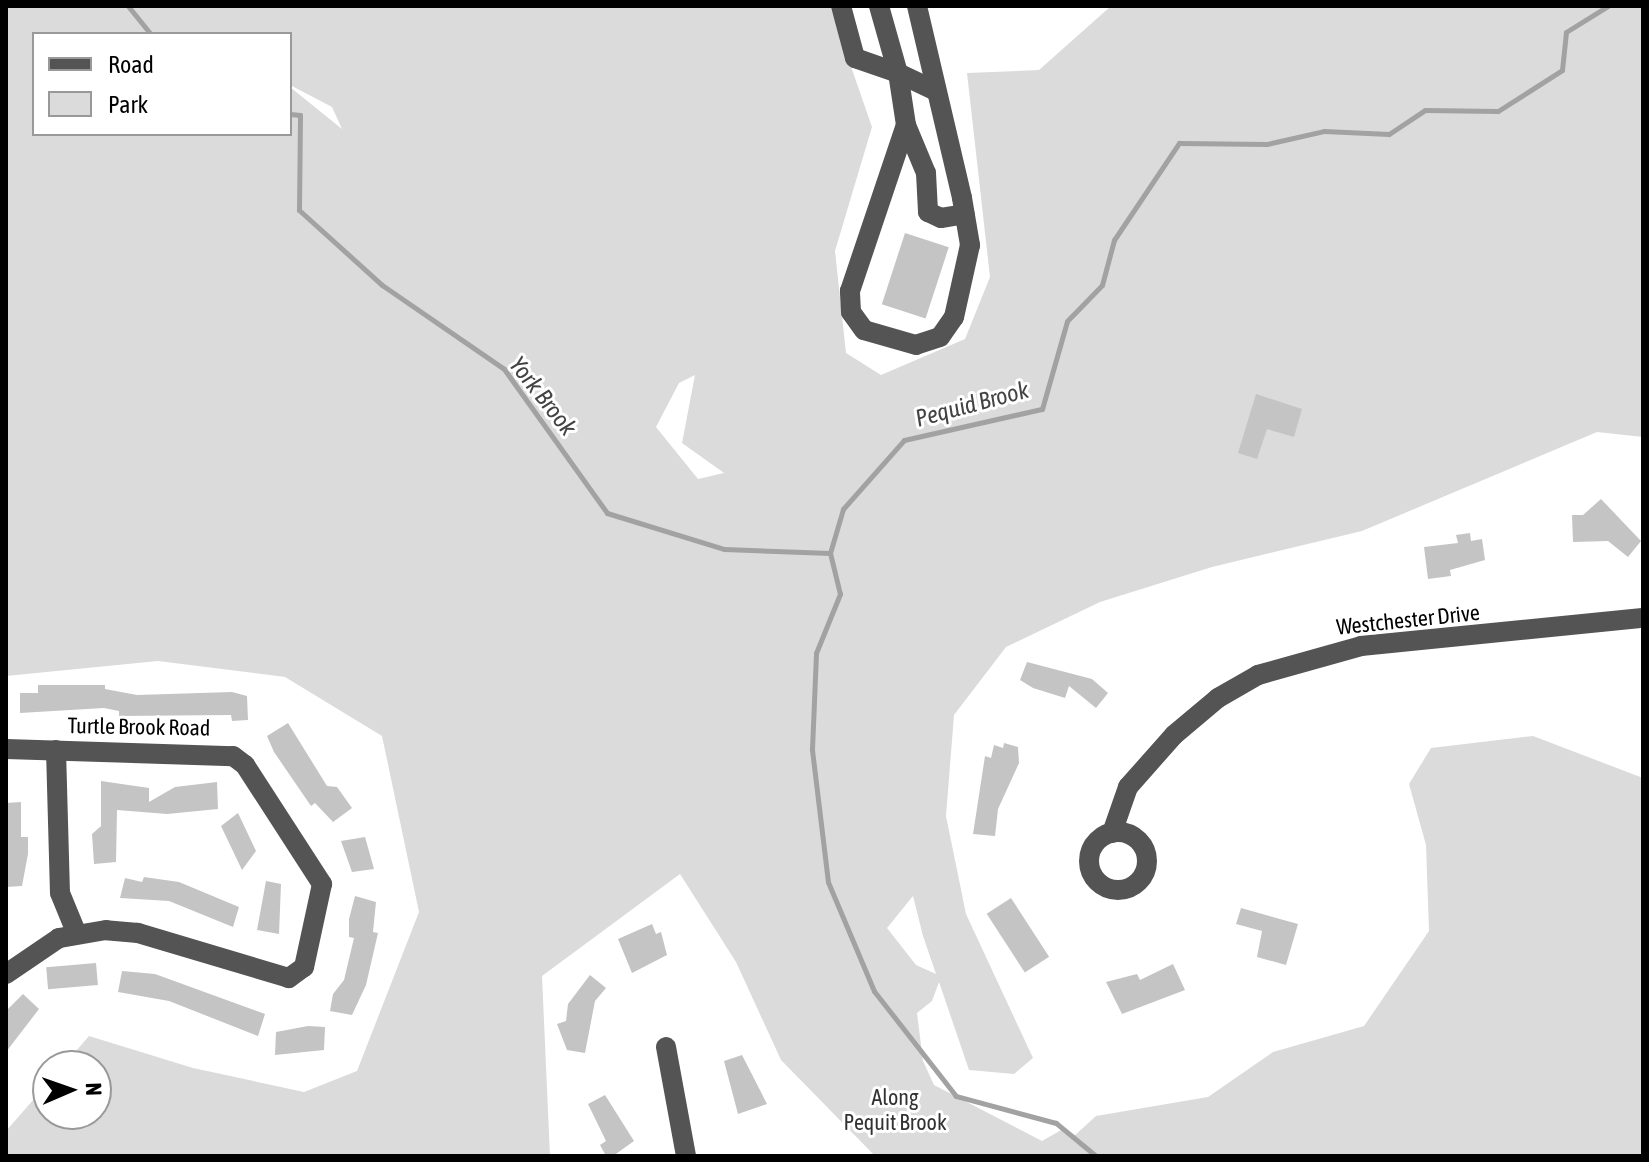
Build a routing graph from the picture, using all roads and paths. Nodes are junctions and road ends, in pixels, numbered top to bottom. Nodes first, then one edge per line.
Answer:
1 (841, 6) edge
2 (879, 6) edge
3 (917, 6) edge
4 (898, 73) junction
5 (936, 91) junction
6 (906, 125) junction
7 (926, 173) junction
8 (957, 175) junction
9 (965, 214) junction
10 (1643, 618) edge
11 (6, 749) edge
12 (56, 750) junction
13 (1112, 833) dead end
14 (76, 932) junction
15 (6, 974) edge
16 (666, 1047) dead end
17 (686, 1156) edge

1 - 4 street
2 - 4 street
3 - 5 street
4 - 5 street
4 - 6 street
5 - 8 street
6 - 7 street
6 - 9 street
7 - 8 street
7 - 9 street
8 - 9 street
10 - 13 street, Westchester Drive
11 - 12 street, Turtle Brook Road
12 - 14 street
12 - 14 street, Turtle Brook Road
14 - 15 street
16 - 17 street

